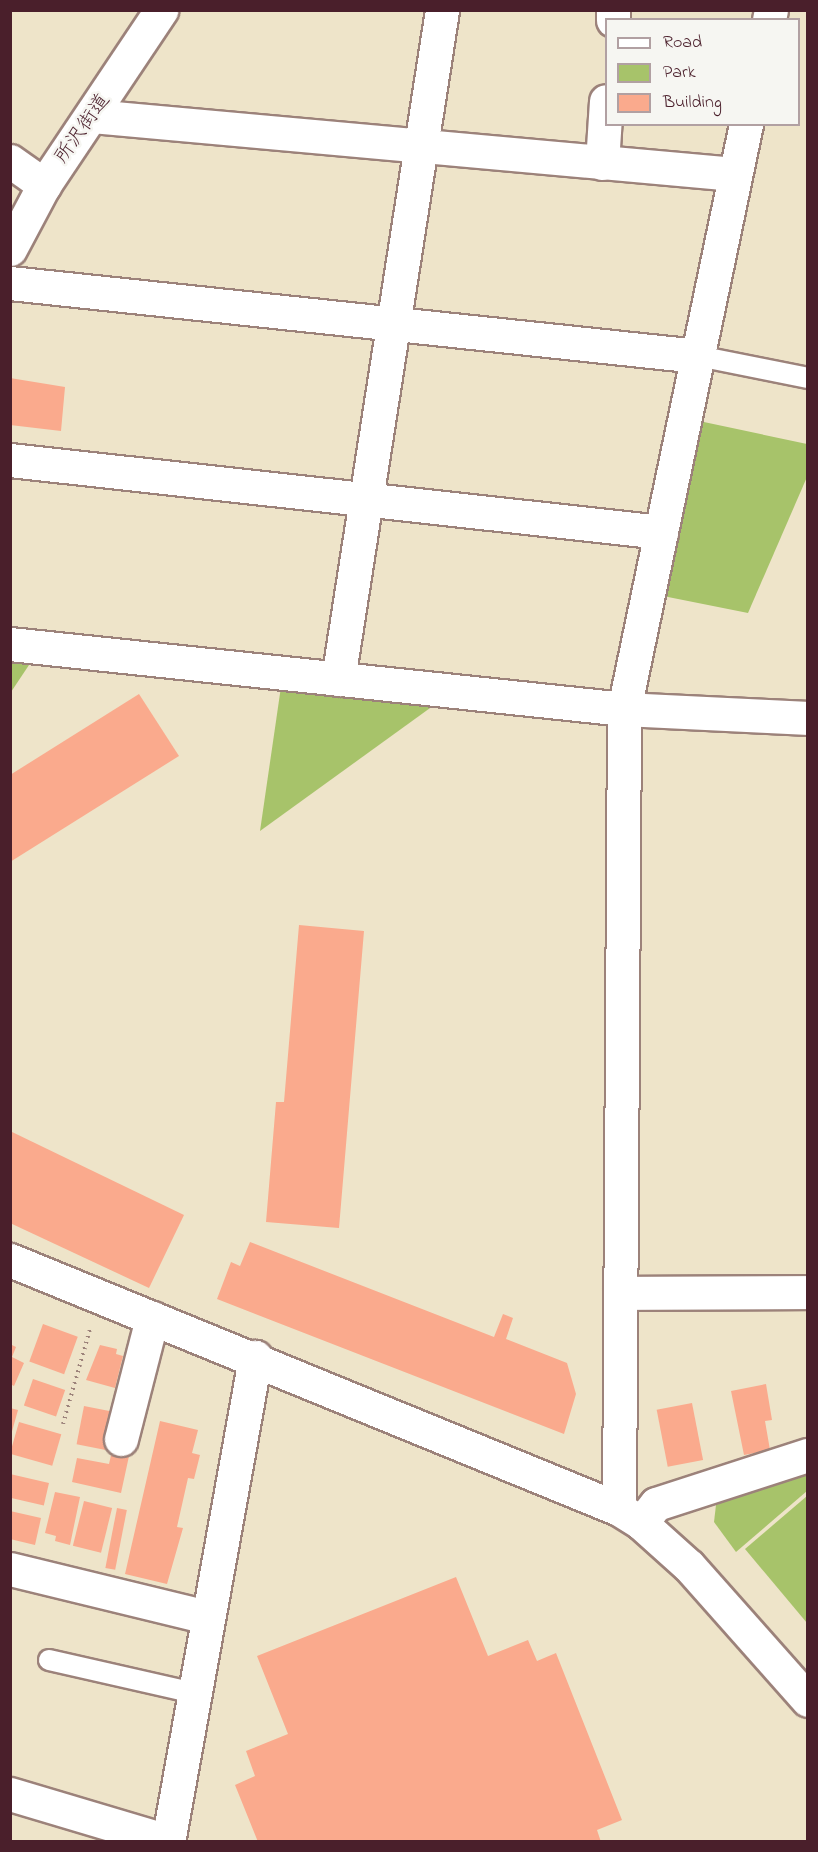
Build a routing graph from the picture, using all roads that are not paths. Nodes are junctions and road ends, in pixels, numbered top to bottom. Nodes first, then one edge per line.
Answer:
1 (161, 10) edge
2 (442, 10) edge
3 (92, 116) junction
4 (605, 117) edge
5 (746, 126) edge
6 (421, 148) junction
7 (10, 161) edge
8 (602, 164) junction
9 (734, 174) junction
10 (44, 185) junction
11 (10, 249) edge
12 (10, 284) edge
13 (393, 326) junction
14 (698, 356) junction
15 (807, 378) edge
16 (10, 460) edge
17 (366, 498) junction
18 (661, 532) junction
19 (10, 644) edge
20 (338, 679) junction
21 (624, 709) junction
22 (807, 718) edge
23 (10, 1260) edge
24 (807, 1292) edge
25 (620, 1293) junction
26 (152, 1318) junction
27 (255, 1357) junction
28 (121, 1439) dead end
29 (807, 1455) edge
30 (630, 1516) junction
31 (10, 1569) edge
32 (207, 1617) junction
33 (49, 1660) dead end
34 (194, 1693) junction
35 (807, 1700) edge
36 (10, 1794) edge
37 (168, 1841) edge

1 - 3 street, 所沢街道
2 - 6 street
3 - 6 street
3 - 10 street, 所沢街道
4 - 8 street
5 - 9 street
6 - 8 street
6 - 13 street
7 - 10 street
8 - 9 street
9 - 14 street
10 - 11 street, 所沢街道
12 - 13 street
13 - 14 street
13 - 17 street
14 - 15 lane
14 - 18 street
16 - 17 street
17 - 18 street
17 - 20 street
18 - 21 street
19 - 20 street
20 - 21 street
21 - 22 street
21 - 25 street
23 - 26 street
24 - 25 street
25 - 30 street
26 - 27 street
26 - 28 street
27 - 30 street
27 - 32 street
29 - 30 street
30 - 35 street
31 - 32 street
32 - 34 street
33 - 34 lane
34 - 37 street
36 - 37 street

